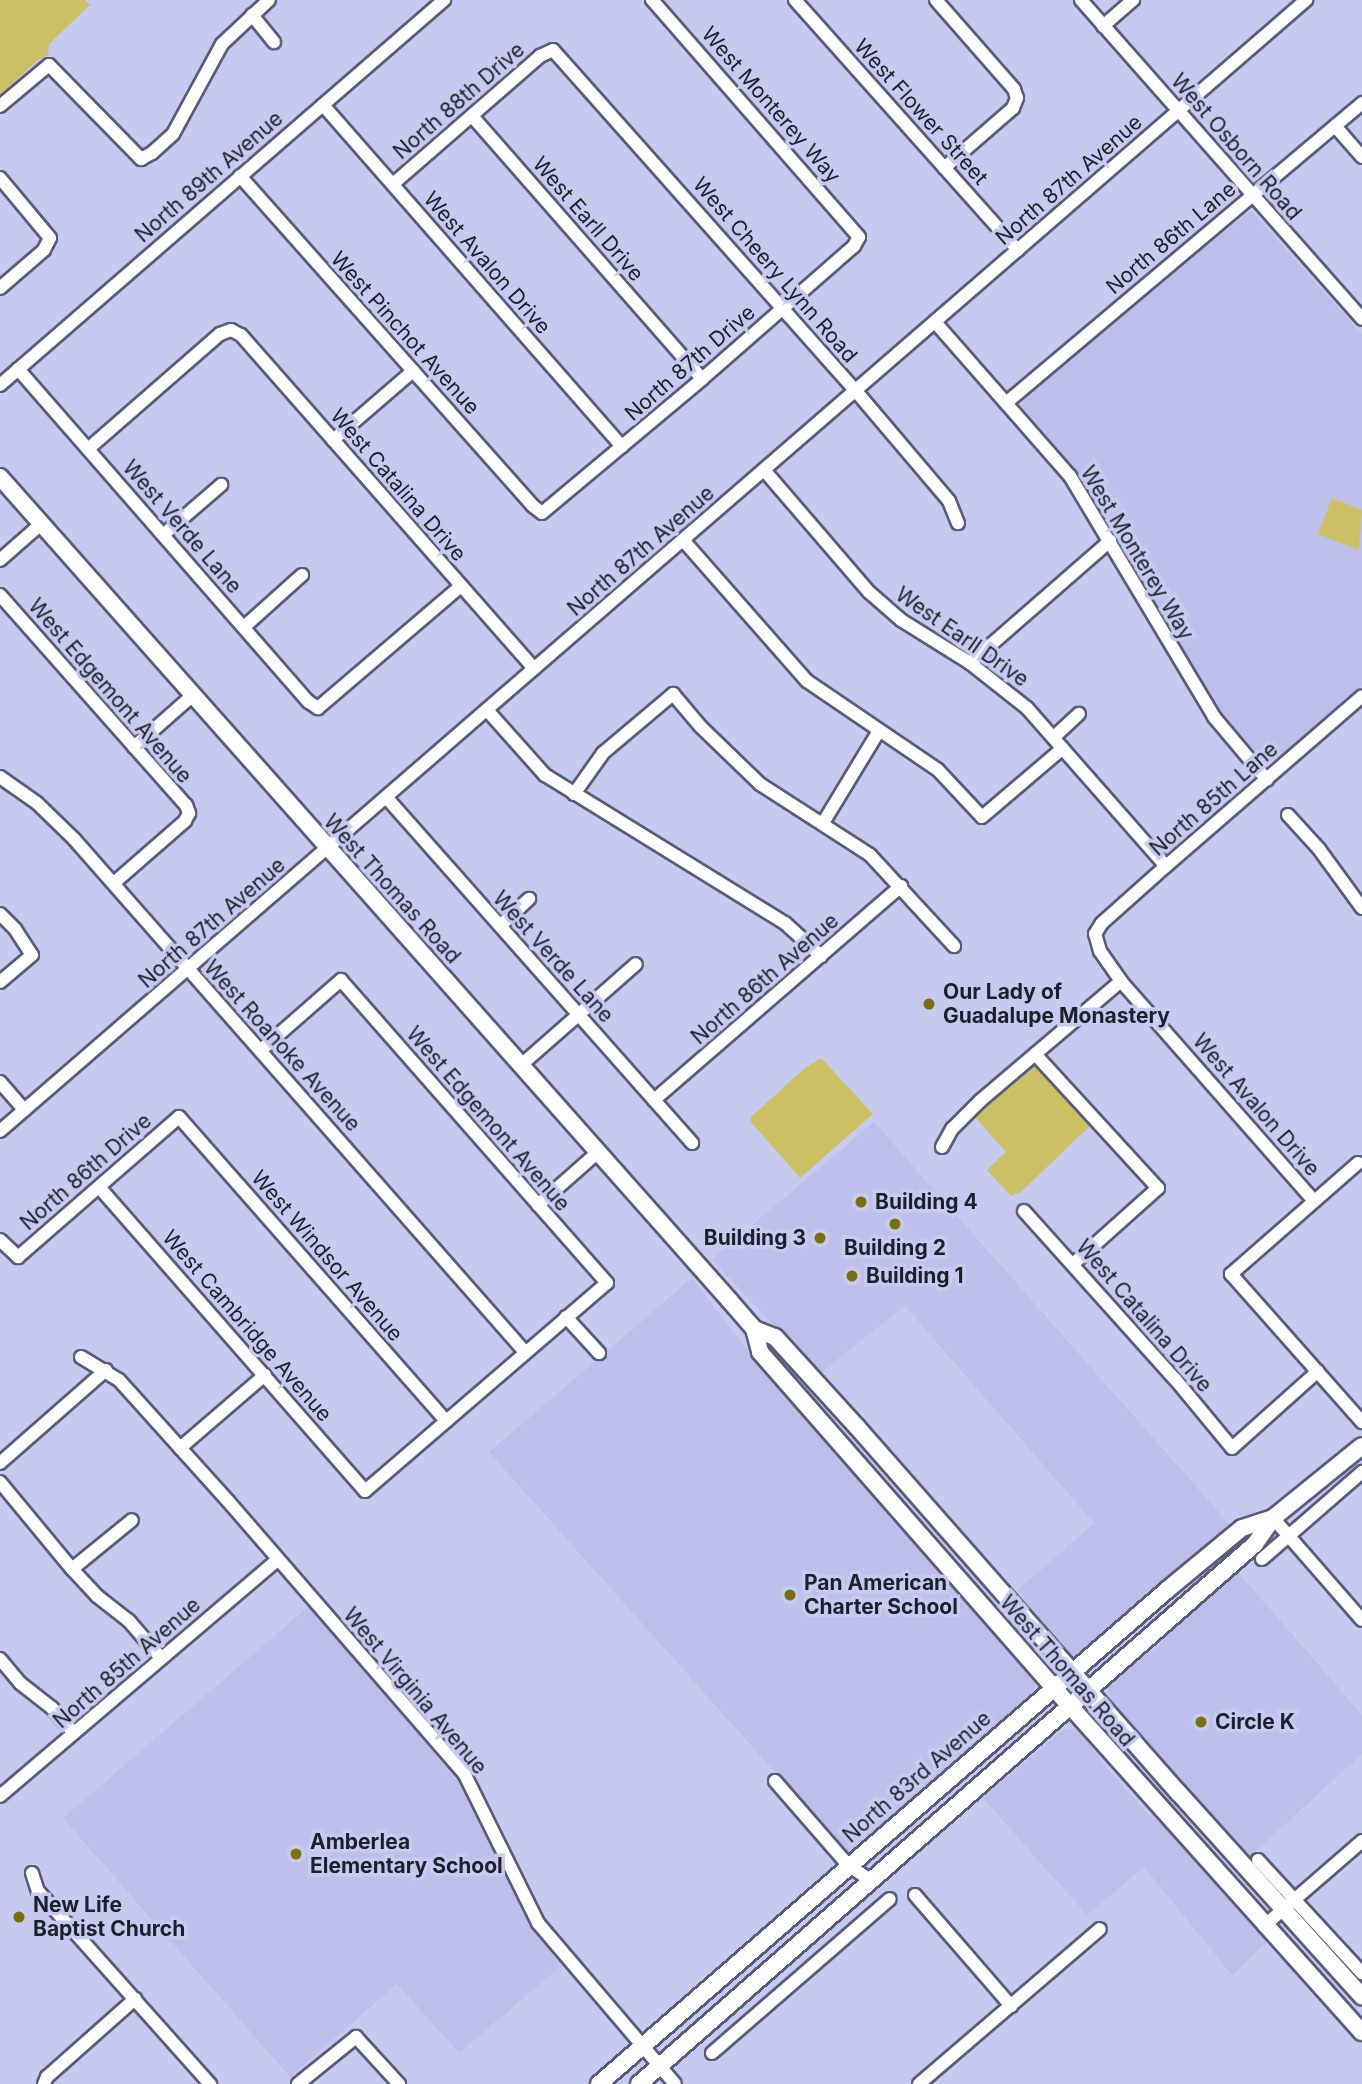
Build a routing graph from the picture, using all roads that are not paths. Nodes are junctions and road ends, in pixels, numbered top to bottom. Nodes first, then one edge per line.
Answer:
1 (444, 0) edge
2 (652, 0) edge
3 (795, 0) edge
4 (936, 0) edge
5 (1081, 0) edge
6 (1133, 0) edge
7 (1306, 0) edge
8 (258, 6) edge
9 (1103, 26) junction
10 (274, 42) dead end
11 (553, 50) joint
12 (1362, 103) edge
13 (323, 104) junction
14 (0, 106) edge
15 (1178, 111) junction
16 (472, 116) junction
17 (1335, 125) junction
18 (1362, 157) edge
19 (944, 168) junction
20 (240, 176) junction
21 (0, 178) edge
22 (393, 184) junction
23 (1253, 195) junction
24 (859, 237) joint
25 (1018, 250) junction
26 (0, 288) edge
27 (783, 308) junction
28 (1362, 319) edge
29 (935, 322) junction
30 (18, 369) junction
31 (413, 371) junction
32 (702, 379) junction
33 (0, 385) edge
34 (855, 390) junction
35 (1006, 403) junction
36 (333, 440) junction
37 (622, 447) junction
38 (88, 449) junction
39 (764, 470) junction
40 (0, 477) edge
41 (221, 485) dead end
42 (542, 513) joint
43 (957, 523) dead end
44 (41, 524) junction
45 (163, 535) junction
46 (683, 540) junction
47 (1111, 541) junction
48 (0, 560) edge
49 (302, 575) dead end
50 (461, 586) junction
51 (0, 595) edge
52 (244, 626) junction
53 (970, 663) junction
54 (534, 669) junction
55 (193, 695) junction
56 (1359, 705) edge
57 (487, 710) junction
58 (1079, 714) dead end
59 (879, 731) junction
60 (1054, 737) junction
61 (134, 747) junction
62 (1063, 748) junction
63 (0, 777) edge
64 (1267, 780) junction
65 (574, 794) junction
66 (386, 797) junction
67 (1288, 815) dead end
68 (823, 823) junction
69 (328, 849) junction
70 (1166, 866) junction
71 (114, 883) junction
72 (901, 886) junction
73 (529, 899) dead end
74 (1362, 908) edge
75 (0, 915) edge
76 (500, 926) junction
77 (1095, 934) joint
78 (954, 946) dead end
79 (821, 956) junction
80 (636, 964) dead end
81 (188, 970) junction
82 (1121, 981) junction
83 (0, 982) edge
84 (578, 1015) junction
85 (261, 1050) junction
86 (1035, 1054) junction
87 (520, 1066) junction
88 (0, 1082) edge
89 (654, 1100) junction
90 (24, 1110) junction
91 (179, 1117) joint
92 (0, 1131) edge
93 (692, 1143) dead end
94 (942, 1147) dead end
95 (597, 1153) junction
96 (1358, 1163) dead end
97 (99, 1187) junction
98 (1314, 1201) junction
99 (538, 1205) junction
100 (1024, 1211) dead end
101 (0, 1240) edge
102 (1073, 1264) junction
103 (566, 1317) junction
104 (754, 1329) junction
105 (525, 1352) junction
106 (598, 1353) dead end
107 (82, 1357) dead end
108 (106, 1370) junction
109 (1318, 1371) junction
110 (265, 1375) junction
111 (446, 1421) junction
112 (1362, 1422) edge
113 (1362, 1446) edge
114 (180, 1448) junction
115 (0, 1463) edge
116 (1362, 1472) edge
117 (0, 1482) edge
118 (911, 1489) junction
119 (893, 1504) junction
120 (1273, 1518) junction
121 (132, 1520) dead end
122 (1288, 1536) junction
123 (278, 1559) junction
124 (1262, 1559) dead end
125 (72, 1569) junction
126 (1362, 1620) edge
127 (161, 1658) junction
128 (0, 1659) edge
129 (1072, 1672) junction
130 (1054, 1688) junction
131 (1089, 1692) junction
132 (1070, 1707) junction
133 (74, 1733) junction
134 (775, 1780) dead end
135 (0, 1796) edge
136 (1362, 1841) edge
137 (1258, 1860) dead end
138 (848, 1865) junction
139 (32, 1873) dead end
140 (870, 1880) junction
141 (915, 1895) dead end
142 (890, 1899) dead end
143 (1289, 1904) junction
144 (1264, 1926) junction
145 (1100, 1929) dead end
146 (1362, 1973) edge
147 (1362, 1996) edge
148 (135, 1999) junction
149 (1011, 2006) junction
150 (1362, 2032) edge
151 (643, 2047) junction
152 (712, 2053) dead end
153 (659, 2066) junction
154 (44, 2084) edge
155 (210, 2084) edge
156 (298, 2084) edge
157 (399, 2084) edge
158 (599, 2084) edge
159 (639, 2084) edge
160 (675, 2084) edge
161 (919, 2084) edge

1 - 13 street, North 89th Avenue
2 - 24 street, West Monterey Way
3 - 19 street, West Flower Street
4 - 19 street
5 - 9 street, West Osborn Road
6 - 9 street
7 - 15 street, North 87th Avenue
8 - 10 street
8 - 14 street
9 - 15 street, West Osborn Road
11 - 16 street, North 88th Drive
11 - 27 street, West Cheery Lynn Road
12 - 17 street, North 86th Lane
13 - 20 street, North 89th Avenue
13 - 22 street, West Avalon Drive
15 - 23 street, West Osborn Road
15 - 25 street, North 87th Avenue
16 - 22 street, North 88th Drive
16 - 32 street, West Earll Drive
17 - 18 street
17 - 23 street, North 86th Lane
19 - 25 street, West Flower Street
20 - 30 street, North 89th Avenue
20 - 31 street, West Pinchot Avenue
21 - 26 street
22 - 37 street, West Avalon Drive
23 - 28 street, West Osborn Road
23 - 35 street, North 86th Lane
24 - 27 street, North 87th Drive
25 - 29 street, North 87th Avenue
27 - 32 street, North 87th Drive
27 - 34 street, West Cheery Lynn Road
29 - 34 street, North 87th Avenue
29 - 35 street, West Monterey Way
30 - 33 street, North 89th Avenue
30 - 38 street, West Verde Lane
31 - 36 street
31 - 42 street, West Pinchot Avenue
32 - 37 street, North 87th Drive
34 - 39 street, North 87th Avenue
34 - 43 street, West Cheery Lynn Road
35 - 47 street, West Monterey Way
36 - 38 street, West Catalina Drive
36 - 50 street, West Catalina Drive
37 - 42 street, North 87th Drive
38 - 45 street, West Verde Lane
39 - 46 street, North 87th Avenue
39 - 53 street, West Earll Drive
40 - 44 main road, West Thomas Road
41 - 45 street
44 - 48 street
44 - 55 main road, West Thomas Road
45 - 52 street, West Verde Lane
46 - 54 street, North 87th Avenue
46 - 59 street
47 - 53 street
47 - 64 street, West Monterey Way
49 - 52 street
50 - 52 street, West Verde Lane
50 - 54 street, West Catalina Drive
51 - 61 street, West Edgemont Avenue
53 - 60 street, West Earll Drive
54 - 57 street, North 87th Avenue
55 - 61 street
55 - 69 main road, West Thomas Road
56 - 64 street, North 85th Lane
57 - 65 street
57 - 66 street, North 87th Avenue
58 - 60 street
59 - 62 street
59 - 68 street
60 - 62 street, West Earll Drive
61 - 71 street, West Edgemont Avenue
62 - 70 street, West Earll Drive
63 - 71 street, West Roanoke Avenue
64 - 70 street, North 85th Lane
65 - 68 street
65 - 79 street
66 - 69 street, North 87th Avenue
66 - 76 street, West Verde Lane
67 - 74 street
68 - 72 street
69 - 81 street, North 87th Avenue
69 - 87 main road, West Thomas Road
70 - 77 street, North 85th Lane
71 - 81 street, West Roanoke Avenue
72 - 78 street
72 - 79 street, North 86th Avenue
73 - 76 street
75 - 83 street
76 - 84 street, West Verde Lane
77 - 82 street, West Avalon Drive
79 - 89 street, North 86th Avenue
80 - 84 street
81 - 85 street, West Roanoke Avenue
81 - 90 street, North 87th Avenue
82 - 86 street
82 - 98 street, West Avalon Drive
84 - 87 street
84 - 89 street, West Verde Lane
85 - 99 street, West Edgemont Avenue
85 - 105 street, West Roanoke Avenue
86 - 94 street
86 - 102 street
87 - 95 main road, West Thomas Road
88 - 90 street
89 - 93 street, West Verde Lane
90 - 92 street, North 87th Avenue
91 - 97 street, North 86th Drive
91 - 111 street, West Windsor Avenue
95 - 99 street
95 - 104 main road, West Thomas Road
96 - 98 street
97 - 101 street, North 86th Drive
97 - 110 street, West Cambridge Avenue
98 - 109 street
99 - 103 street, West Edgemont Avenue
100 - 102 street, West Catalina Drive
102 - 109 street, West Catalina Drive
103 - 105 street
103 - 106 street
104 - 118 main road, West Thomas Road
104 - 119 main road, West Thomas Road
105 - 111 street
107 - 108 street, West Virginia Avenue
108 - 114 street, West Virginia Avenue
108 - 115 street
109 - 112 street
110 - 111 street, West Cambridge Avenue
110 - 114 street
113 - 120 main road, North 83rd Avenue
114 - 123 street, West Virginia Avenue
116 - 122 street
117 - 125 street
118 - 119 main road
118 - 129 main road, West Thomas Road
119 - 130 main road, West Thomas Road
120 - 122 street
120 - 129 main road, North 83rd Avenue
120 - 131 main road, North 83rd Avenue
121 - 125 street
122 - 124 street
122 - 126 street
123 - 127 street, North 85th Avenue
123 - 151 street, West Virginia Avenue
125 - 127 street
127 - 133 street, North 85th Avenue
128 - 133 street
129 - 130 main road, North 83rd Avenue
129 - 131 main road, West Thomas Road
130 - 132 main road, West Thomas Road
130 - 138 main road, North 83rd Avenue
131 - 132 main road, North 83rd Avenue
131 - 143 main road, West Thomas Road
132 - 140 main road, North 83rd Avenue
132 - 144 main road, West Thomas Road
133 - 135 street, North 85th Avenue
134 - 138 street
136 - 143 street
137 - 143 street, West Thomas Road
138 - 140 street
138 - 151 main road, North 83rd Avenue
139 - 148 street
140 - 153 main road, North 83rd Avenue
141 - 149 street
142 - 152 street
143 - 144 street
143 - 146 street, West Thomas Road
143 - 147 main road, West Thomas Road
144 - 150 main road, West Thomas Road
145 - 149 street
148 - 154 street
148 - 155 street
149 - 161 street
151 - 153 street, West Virginia Avenue
151 - 158 main road, North 83rd Avenue
153 - 159 main road, North 83rd Avenue
153 - 160 street, West Virginia Avenue
156 - 157 street

